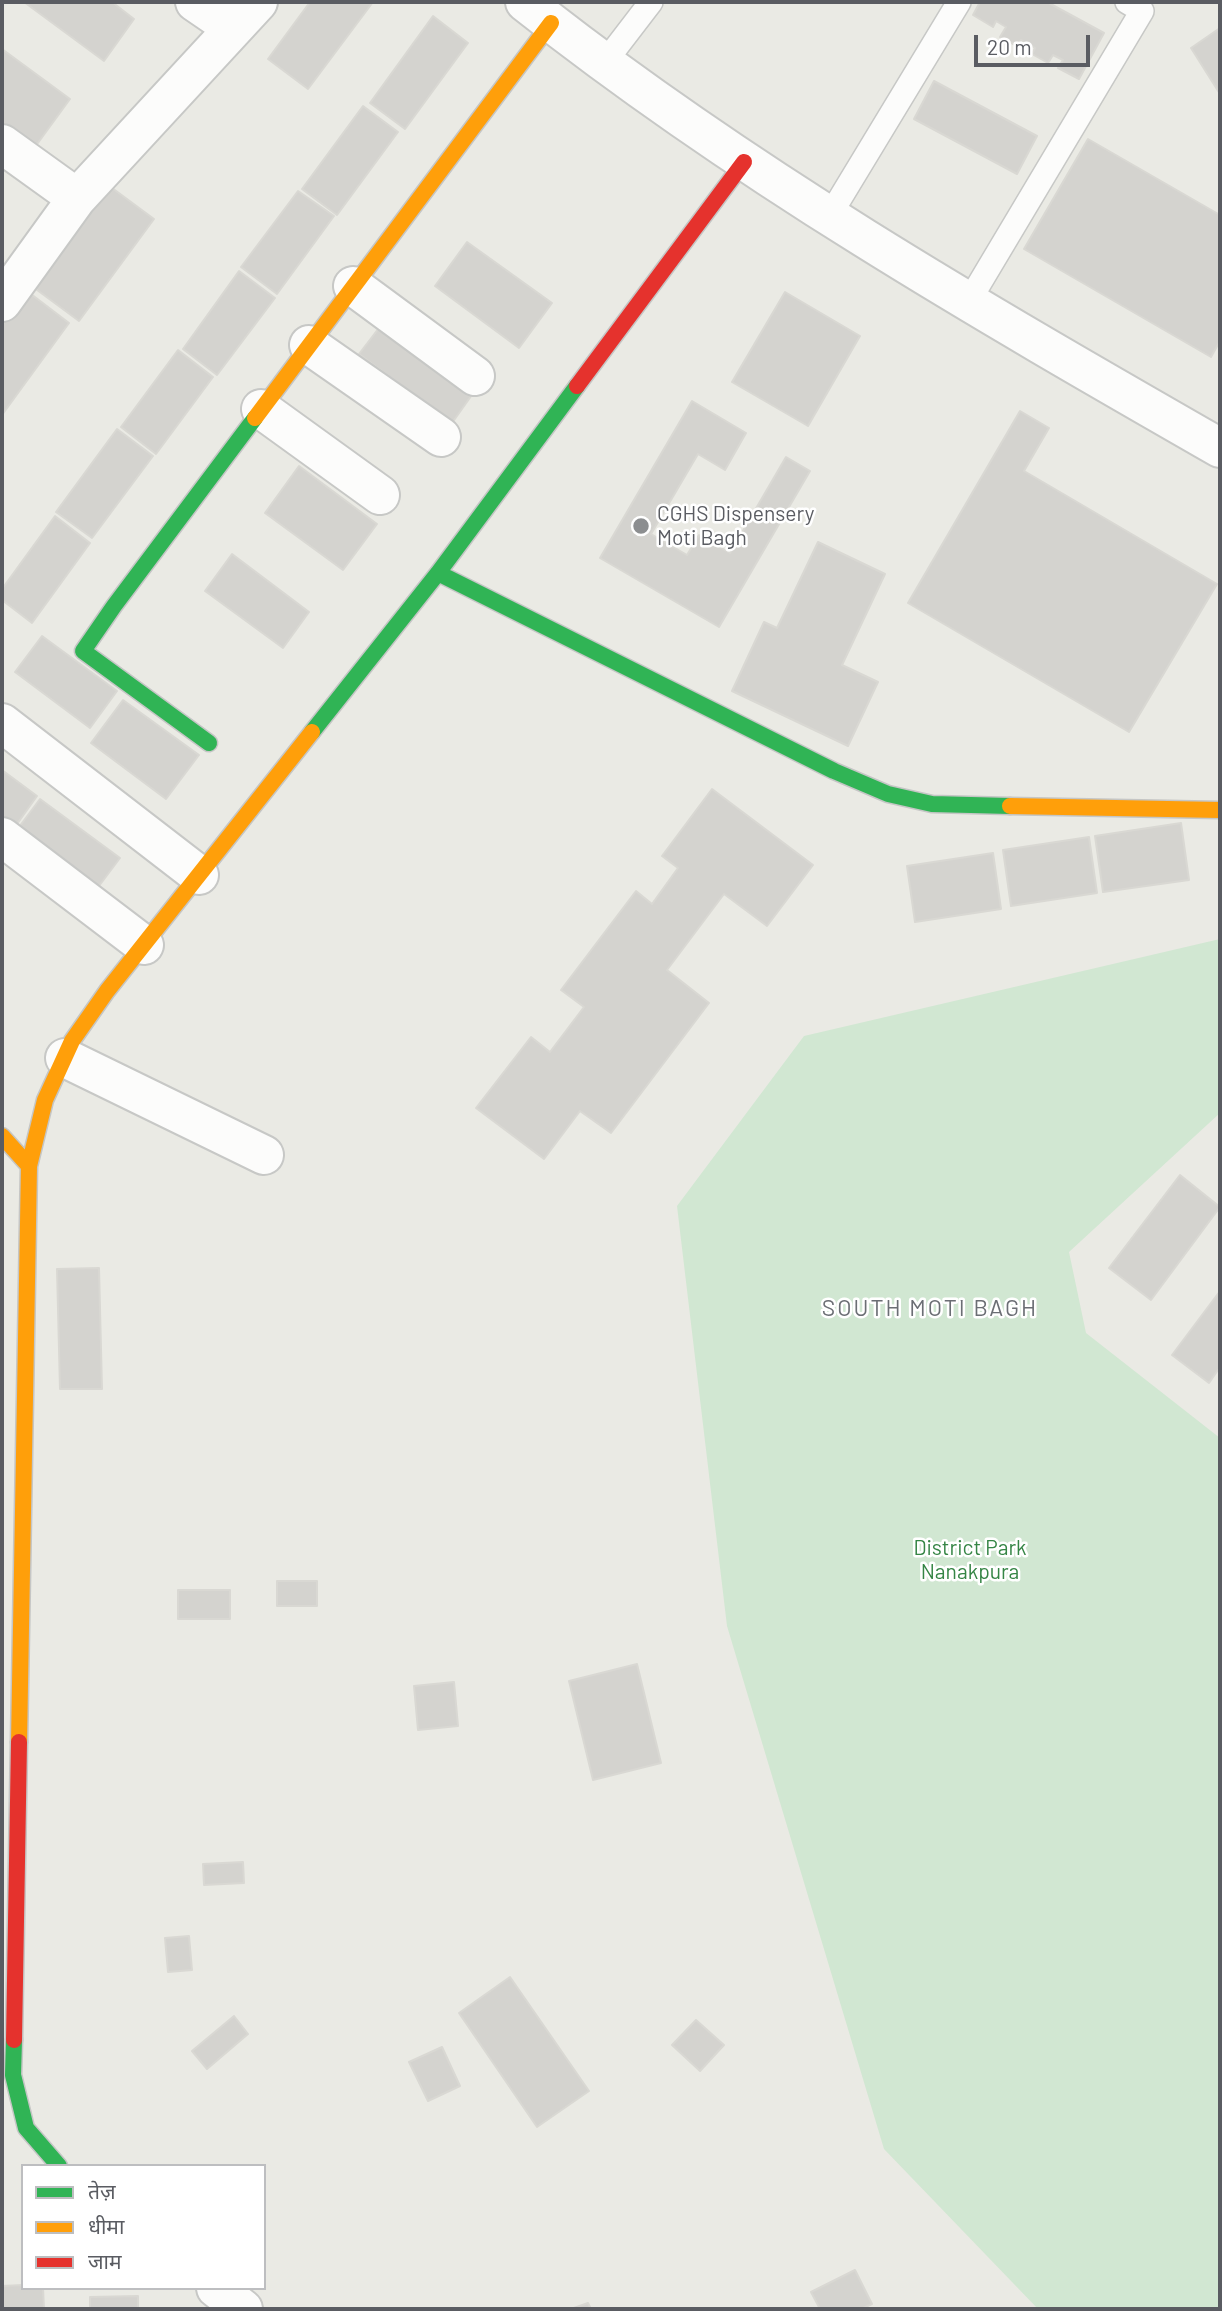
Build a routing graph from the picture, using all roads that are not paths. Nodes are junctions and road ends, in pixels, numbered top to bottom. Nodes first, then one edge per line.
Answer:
1 (195, 2) edge
2 (651, 2) edge
3 (959, 2) edge
4 (1127, 2) edge
5 (538, 12) edge
6 (246, 15) edge
7 (605, 62) junction
8 (2, 144) edge
9 (744, 162) junction
10 (77, 198) junction
11 (830, 215) junction
12 (353, 286) junction
13 (969, 301) junction
14 (2, 302) edge
15 (309, 345) junction
16 (475, 376) dead end
17 (261, 409) junction
18 (441, 437) dead end
19 (1220, 448) edge
20 (380, 495) dead end
21 (438, 573) junction
22 (2, 723) edge
23 (209, 743) dead end
24 (1220, 810) edge
25 (2, 837) edge
26 (199, 875) junction
27 (144, 945) junction
28 (65, 1058) junction
29 (2, 1136) edge
30 (264, 1155) dead end
31 (29, 1166) junction
32 (14, 2129) edge
33 (57, 2164) edge
34 (219, 2290) edge
35 (243, 2309) edge

1 - 6 street
2 - 7 lane
3 - 11 lane
4 - 13 lane
5 - 7 street
5 - 12 street
6 - 10 street
7 - 9 street
8 - 10 street
9 - 11 street
9 - 21 street
10 - 14 street
11 - 13 street
12 - 15 street
12 - 16 street
13 - 19 street
15 - 17 street
15 - 18 street
17 - 20 street
17 - 23 street
21 - 24 street
21 - 26 street
22 - 26 street
25 - 27 street
26 - 27 street
27 - 28 street
28 - 30 street
28 - 31 street
29 - 31 street
31 - 32 street
32 - 33 street
34 - 35 street

